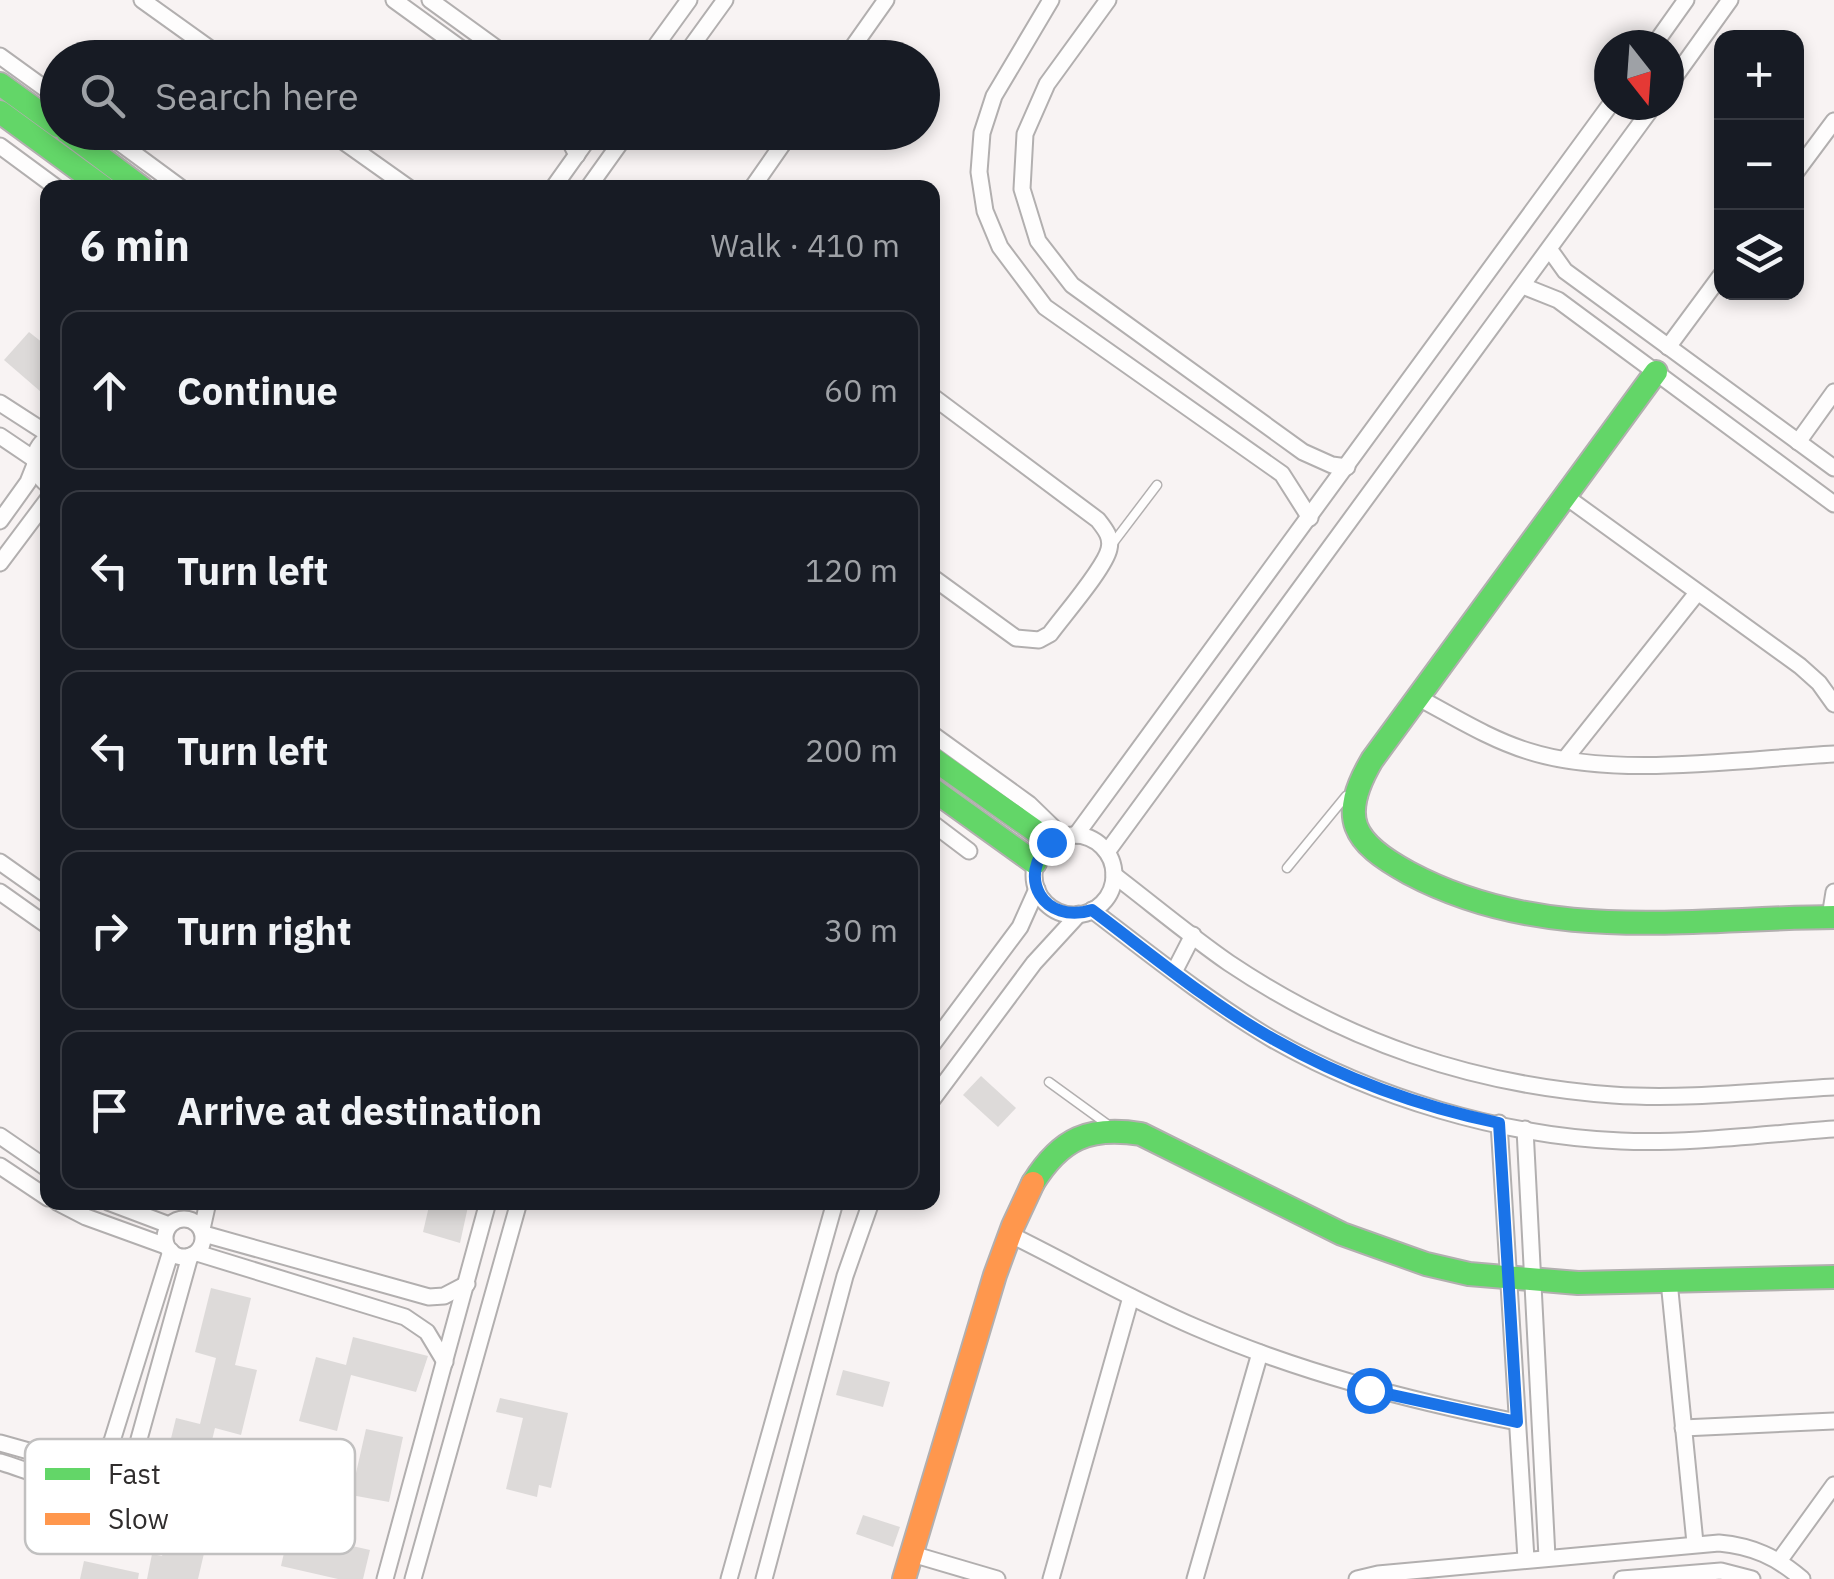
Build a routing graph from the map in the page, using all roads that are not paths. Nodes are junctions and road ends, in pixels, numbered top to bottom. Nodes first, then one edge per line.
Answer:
1 (142, 0) edge
2 (394, 0) edge
3 (430, 0) edge
4 (689, 0) edge
5 (725, 0) edge
6 (886, 0) edge
7 (1108, 0) edge
8 (1686, 0) edge
9 (1730, 0) edge
10 (1044, 4) edge
11 (1665, 30) edge
12 (198, 40) edge
13 (449, 40) edge
14 (485, 40) edge
15 (661, 40) edge
16 (696, 40) edge
17 (858, 40) edge
18 (0, 56) edge
19 (1684, 63) edge
20 (0, 84) edge
21 (40, 85) edge
22 (0, 112) edge
23 (40, 113) edge
24 (1599, 120) edge
25 (1643, 120) edge
26 (1834, 121) edge
27 (40, 141) edge
28 (0, 146) edge
29 (52, 150) edge
30 (91, 150) edge
31 (129, 150) edge
32 (355, 150) edge
33 (575, 150) edge
34 (580, 150) edge
35 (615, 150) edge
36 (778, 150) edge
37 (577, 154) junction
38 (1804, 161) edge
39 (46, 180) edge
40 (93, 180) edge
41 (131, 180) edge
42 (170, 180) edge
43 (398, 180) edge
44 (559, 180) edge
45 (594, 180) edge
46 (758, 180) edge
47 (1550, 250) junction
48 (1714, 285) edge
49 (1523, 286) junction
50 (1668, 347) junction
51 (1656, 372) junction
52 (1834, 392) edge
53 (940, 402) edge
54 (0, 403) edge
55 (40, 430) edge
56 (1278, 433) junction
57 (0, 436) edge
58 (1798, 442) junction
59 (40, 443) edge
60 (1261, 458) junction
61 (34, 463) junction
62 (1347, 467) junction
63 (1834, 468) edge
64 (40, 472) edge
65 (1157, 486) dead end
66 (1565, 496) junction
67 (1834, 504) edge
68 (40, 510) edge
69 (1310, 518) junction
70 (0, 521) edge
71 (1110, 547) junction
72 (0, 563) edge
73 (1267, 578) junction
74 (940, 582) edge
75 (1696, 593) junction
76 (1294, 597) junction
77 (1418, 697) junction
78 (1834, 704) edge
79 (940, 740) edge
80 (1834, 754) edge
81 (1565, 759) junction
82 (940, 763) edge
83 (1356, 785) junction
84 (940, 796) edge
85 (940, 830) edge
86 (1063, 838) junction
87 (969, 851) dead end
88 (1106, 852) junction
89 (0, 862) edge
90 (1036, 863) junction
91 (1287, 868) dead end
92 (1114, 876) junction
93 (1036, 889) junction
94 (40, 890) edge
95 (0, 892) edge
96 (1834, 892) edge
97 (1086, 912) junction
98 (1832, 917) edge
99 (40, 920) edge
100 (1193, 936) junction
101 (1174, 972) junction
102 (940, 1034) edge
103 (1049, 1082) dead end
104 (1834, 1087) edge
105 (940, 1089) edge
106 (1499, 1123) junction
107 (1525, 1128) junction
108 (1115, 1129) junction
109 (1834, 1129) edge
110 (0, 1136) edge
111 (40, 1164) edge
112 (0, 1166) edge
113 (40, 1193) edge
114 (72, 1210) edge
115 (132, 1210) edge
116 (178, 1210) edge
117 (206, 1210) edge
118 (486, 1210) edge
119 (517, 1210) edge
120 (832, 1210) edge
121 (867, 1210) edge
122 (172, 1223) junction
123 (202, 1232) junction
124 (1011, 1235) junction
125 (169, 1248) junction
126 (194, 1254) junction
127 (1834, 1277) edge
128 (1509, 1280) junction
129 (1669, 1282) junction
130 (1533, 1283) junction
131 (467, 1284) junction
132 (410, 1292) junction
133 (1130, 1297) junction
134 (401, 1315) junction
135 (1260, 1353) junction
136 (445, 1362) junction
137 (1834, 1421) edge
138 (1517, 1422) junction
139 (1683, 1428) junction
140 (113, 1439) edge
141 (139, 1439) edge
142 (0, 1443) edge
143 (25, 1450) edge
144 (0, 1462) edge
145 (25, 1469) edge
146 (1834, 1484) edge
147 (1694, 1543) junction
148 (912, 1554) junction
149 (1548, 1557) junction
150 (1526, 1559) junction
151 (1779, 1560) junction
152 (385, 1579) edge
153 (413, 1579) edge
154 (729, 1579) edge
155 (764, 1579) edge
156 (904, 1579) edge
157 (997, 1579) edge
158 (1051, 1579) edge
159 (1194, 1579) edge
160 (1357, 1579) edge
161 (1622, 1579) edge
162 (1752, 1579) edge
163 (1802, 1579) edge

1 - 12 street
2 - 13 street
3 - 14 street
4 - 15 street
5 - 16 street
6 - 17 street
7 - 56 street
8 - 11 street
9 - 19 street
10 - 60 street
18 - 21 street
20 - 23 street
22 - 27 street
24 - 62 street
25 - 47 street
26 - 38 street
28 - 39 street
29 - 40 street
30 - 41 street
31 - 42 street
32 - 43 street
33 - 37 street
34 - 37 street
35 - 45 street
36 - 46 street
37 - 44 street
47 - 49 street
47 - 50 street
48 - 50 street
49 - 51 street
49 - 76 street
50 - 58 street
51 - 66 street
51 - 67 street
52 - 58 street
53 - 71 street
54 - 55 street
56 - 60 street
56 - 62 street
57 - 61 street
58 - 63 street
59 - 61 street
60 - 69 street
61 - 64 street
61 - 70 street
62 - 69 street
65 - 71 lane
66 - 75 street
66 - 77 street
68 - 72 street
69 - 73 street
71 - 74 street
73 - 76 street
73 - 86 street
75 - 78 street
75 - 81 street
76 - 88 street
77 - 81 street
77 - 83 street
79 - 86 street
80 - 81 street
82 - 86 street
83 - 91 lane
83 - 98 street
84 - 90 street
85 - 87 street
86 - 88 street
86 - 90 street
88 - 92 street
89 - 94 street
90 - 93 street
92 - 97 street
92 - 100 street
93 - 97 street
93 - 102 street
95 - 99 street
96 - 98 street
97 - 101 street
97 - 105 street
100 - 101 street
100 - 104 street
101 - 106 street
103 - 108 lane
106 - 107 street
106 - 128 street
107 - 109 street
107 - 130 street
108 - 124 street
108 - 128 street
110 - 111 street
112 - 113 street
114 - 125 street
115 - 122 street
116 - 122 street
117 - 123 street
118 - 131 street
119 - 153 street
120 - 154 street
121 - 155 street
122 - 123 street
122 - 125 street
123 - 126 street
123 - 132 street
124 - 133 street
124 - 148 street
125 - 126 street
125 - 140 street
126 - 134 street
126 - 141 street
127 - 129 street
128 - 130 street
128 - 138 street
129 - 130 street
129 - 139 street
130 - 149 street
131 - 132 street
131 - 136 street
132 - 134 street
133 - 135 street
133 - 158 street
134 - 136 street
135 - 138 street
135 - 159 street
136 - 152 street
137 - 139 street
138 - 150 street
139 - 147 street
142 - 143 street
144 - 145 street
146 - 151 street
147 - 149 street
147 - 151 street
148 - 156 street
148 - 157 street
149 - 150 street
150 - 160 street
151 - 163 street
161 - 162 street

